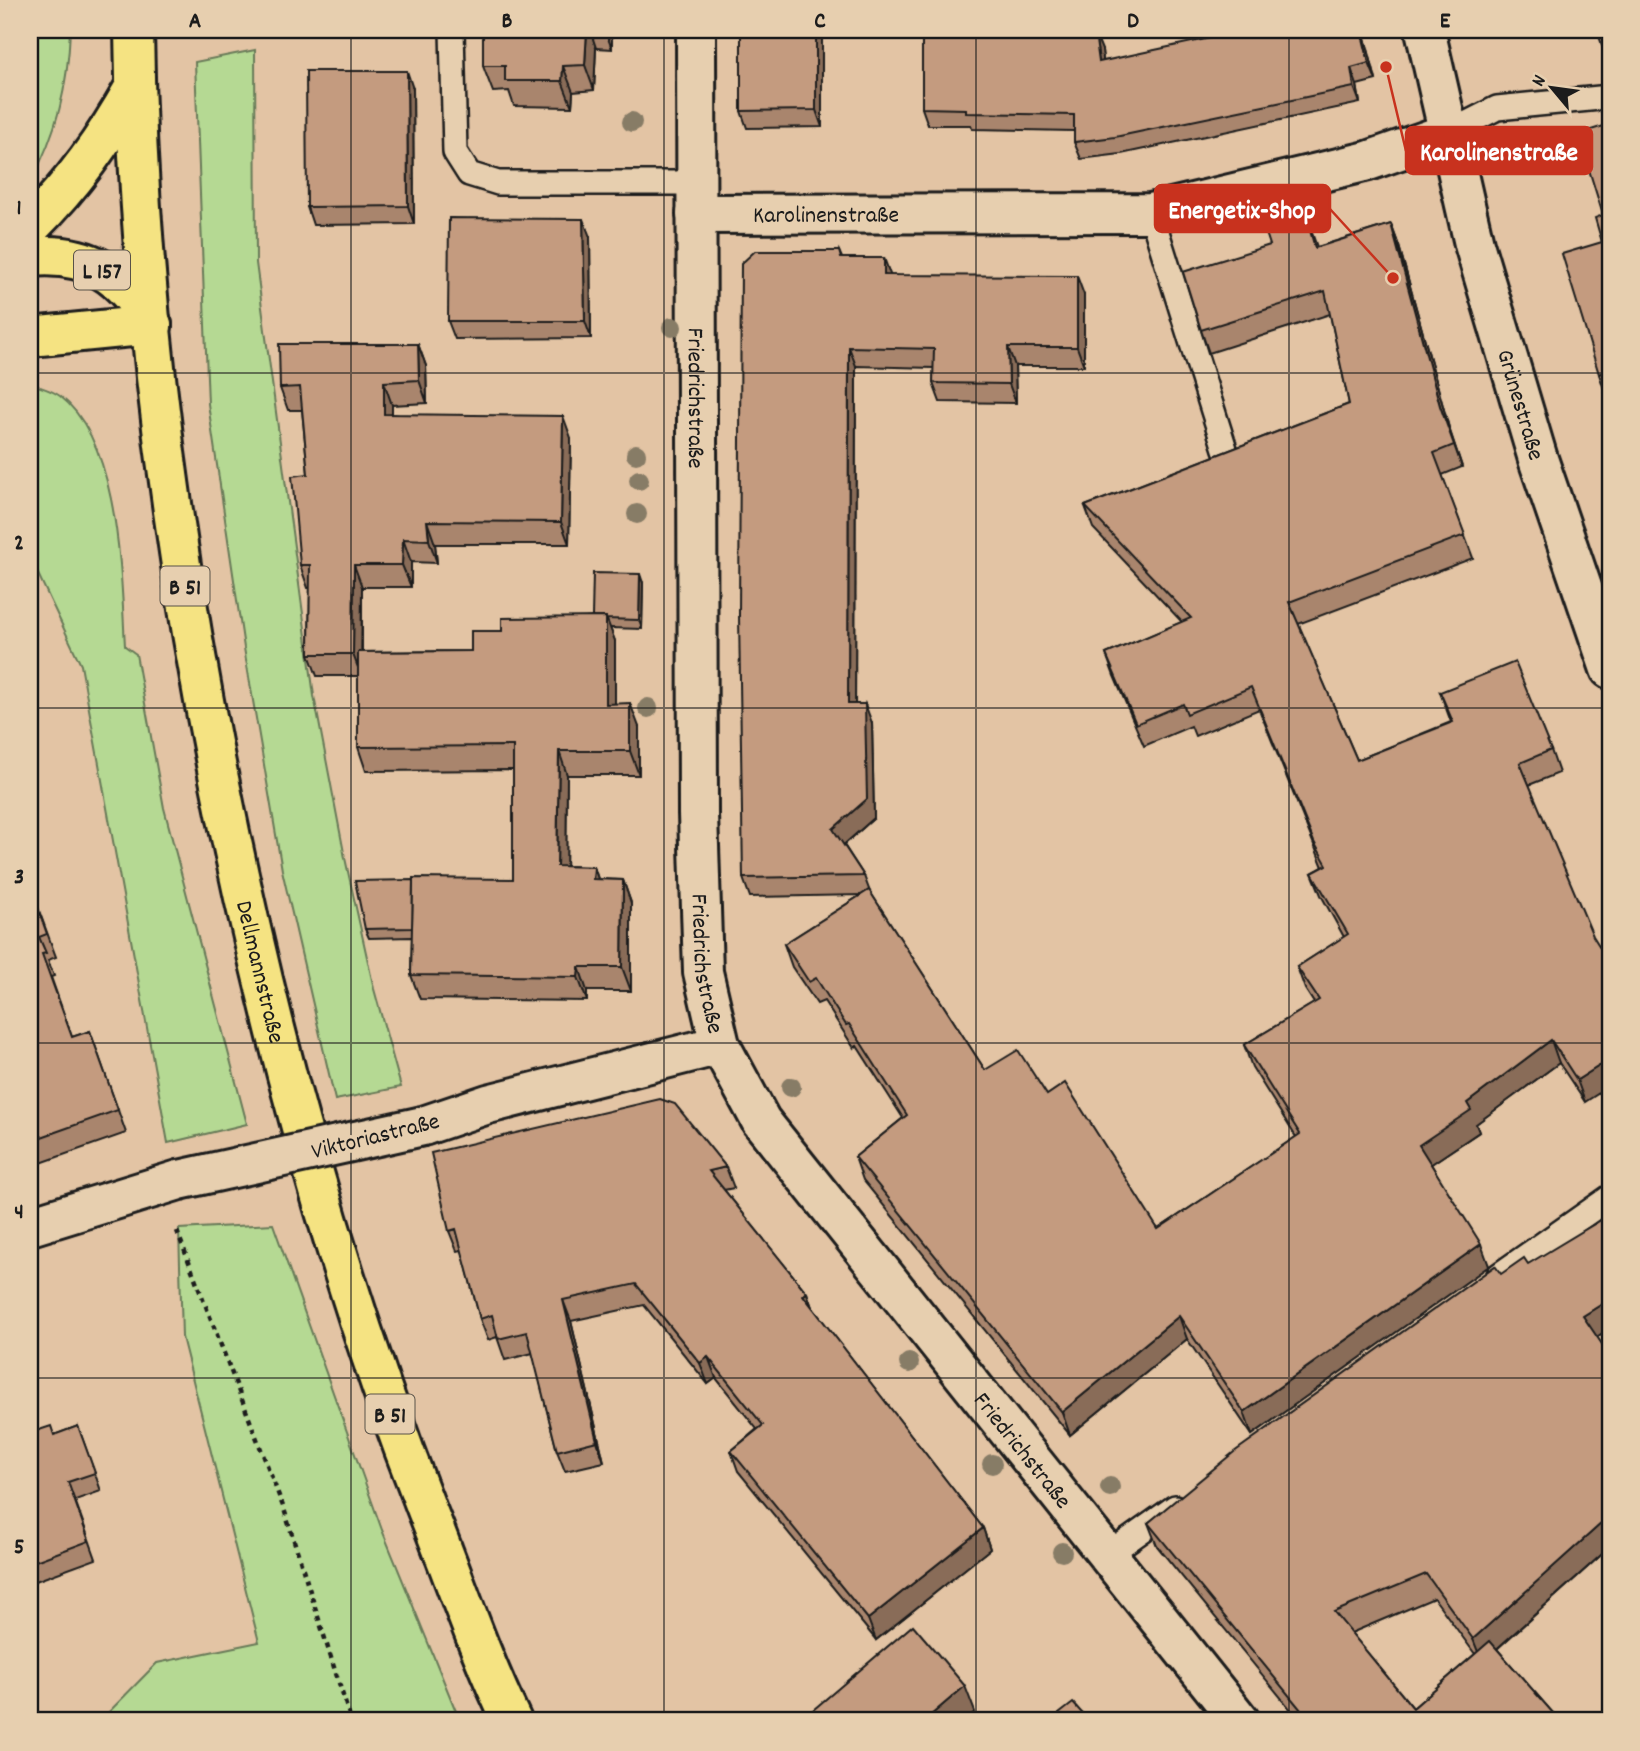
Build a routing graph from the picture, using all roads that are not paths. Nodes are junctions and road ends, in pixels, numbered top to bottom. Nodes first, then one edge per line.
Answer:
1 (134, 30) edge
2 (452, 30) edge
3 (696, 30) edge
4 (1425, 30) edge
5 (135, 86) junction
6 (1610, 97) edge
7 (1448, 133) junction
8 (696, 198) junction
9 (1151, 214) junction
10 (30, 227) edge
11 (30, 257) edge
12 (152, 325) junction
13 (30, 337) edge
14 (1225, 449) edge
15 (1610, 669) edge
16 (720, 1045) junction
17 (1610, 1197) edge
18 (30, 1226) edge
19 (1485, 1285) edge
20 (1195, 1492) edge
21 (1106, 1556) junction
22 (512, 1721) edge
23 (1240, 1721) edge

1 - 5 main road, B 51
2 - 8 lane
3 - 8 street, Friedrichstraße
4 - 7 street, Grünestraße
5 - 10 main road
5 - 12 main road, B 51
6 - 7 lane
7 - 9 street, Karolinenstraße
7 - 15 street, Grünestraße
8 - 9 street, Karolinenstraße
8 - 16 street, Friedrichstraße
9 - 14 lane
11 - 12 main road, L 157
12 - 13 main road
12 - 22 main road, Dellmannstraße / B 51
16 - 18 street, Viktoriastraße, bridge
16 - 21 street, Friedrichstraße
17 - 19 lane
20 - 21 lane
21 - 23 street, Friedrichstraße

